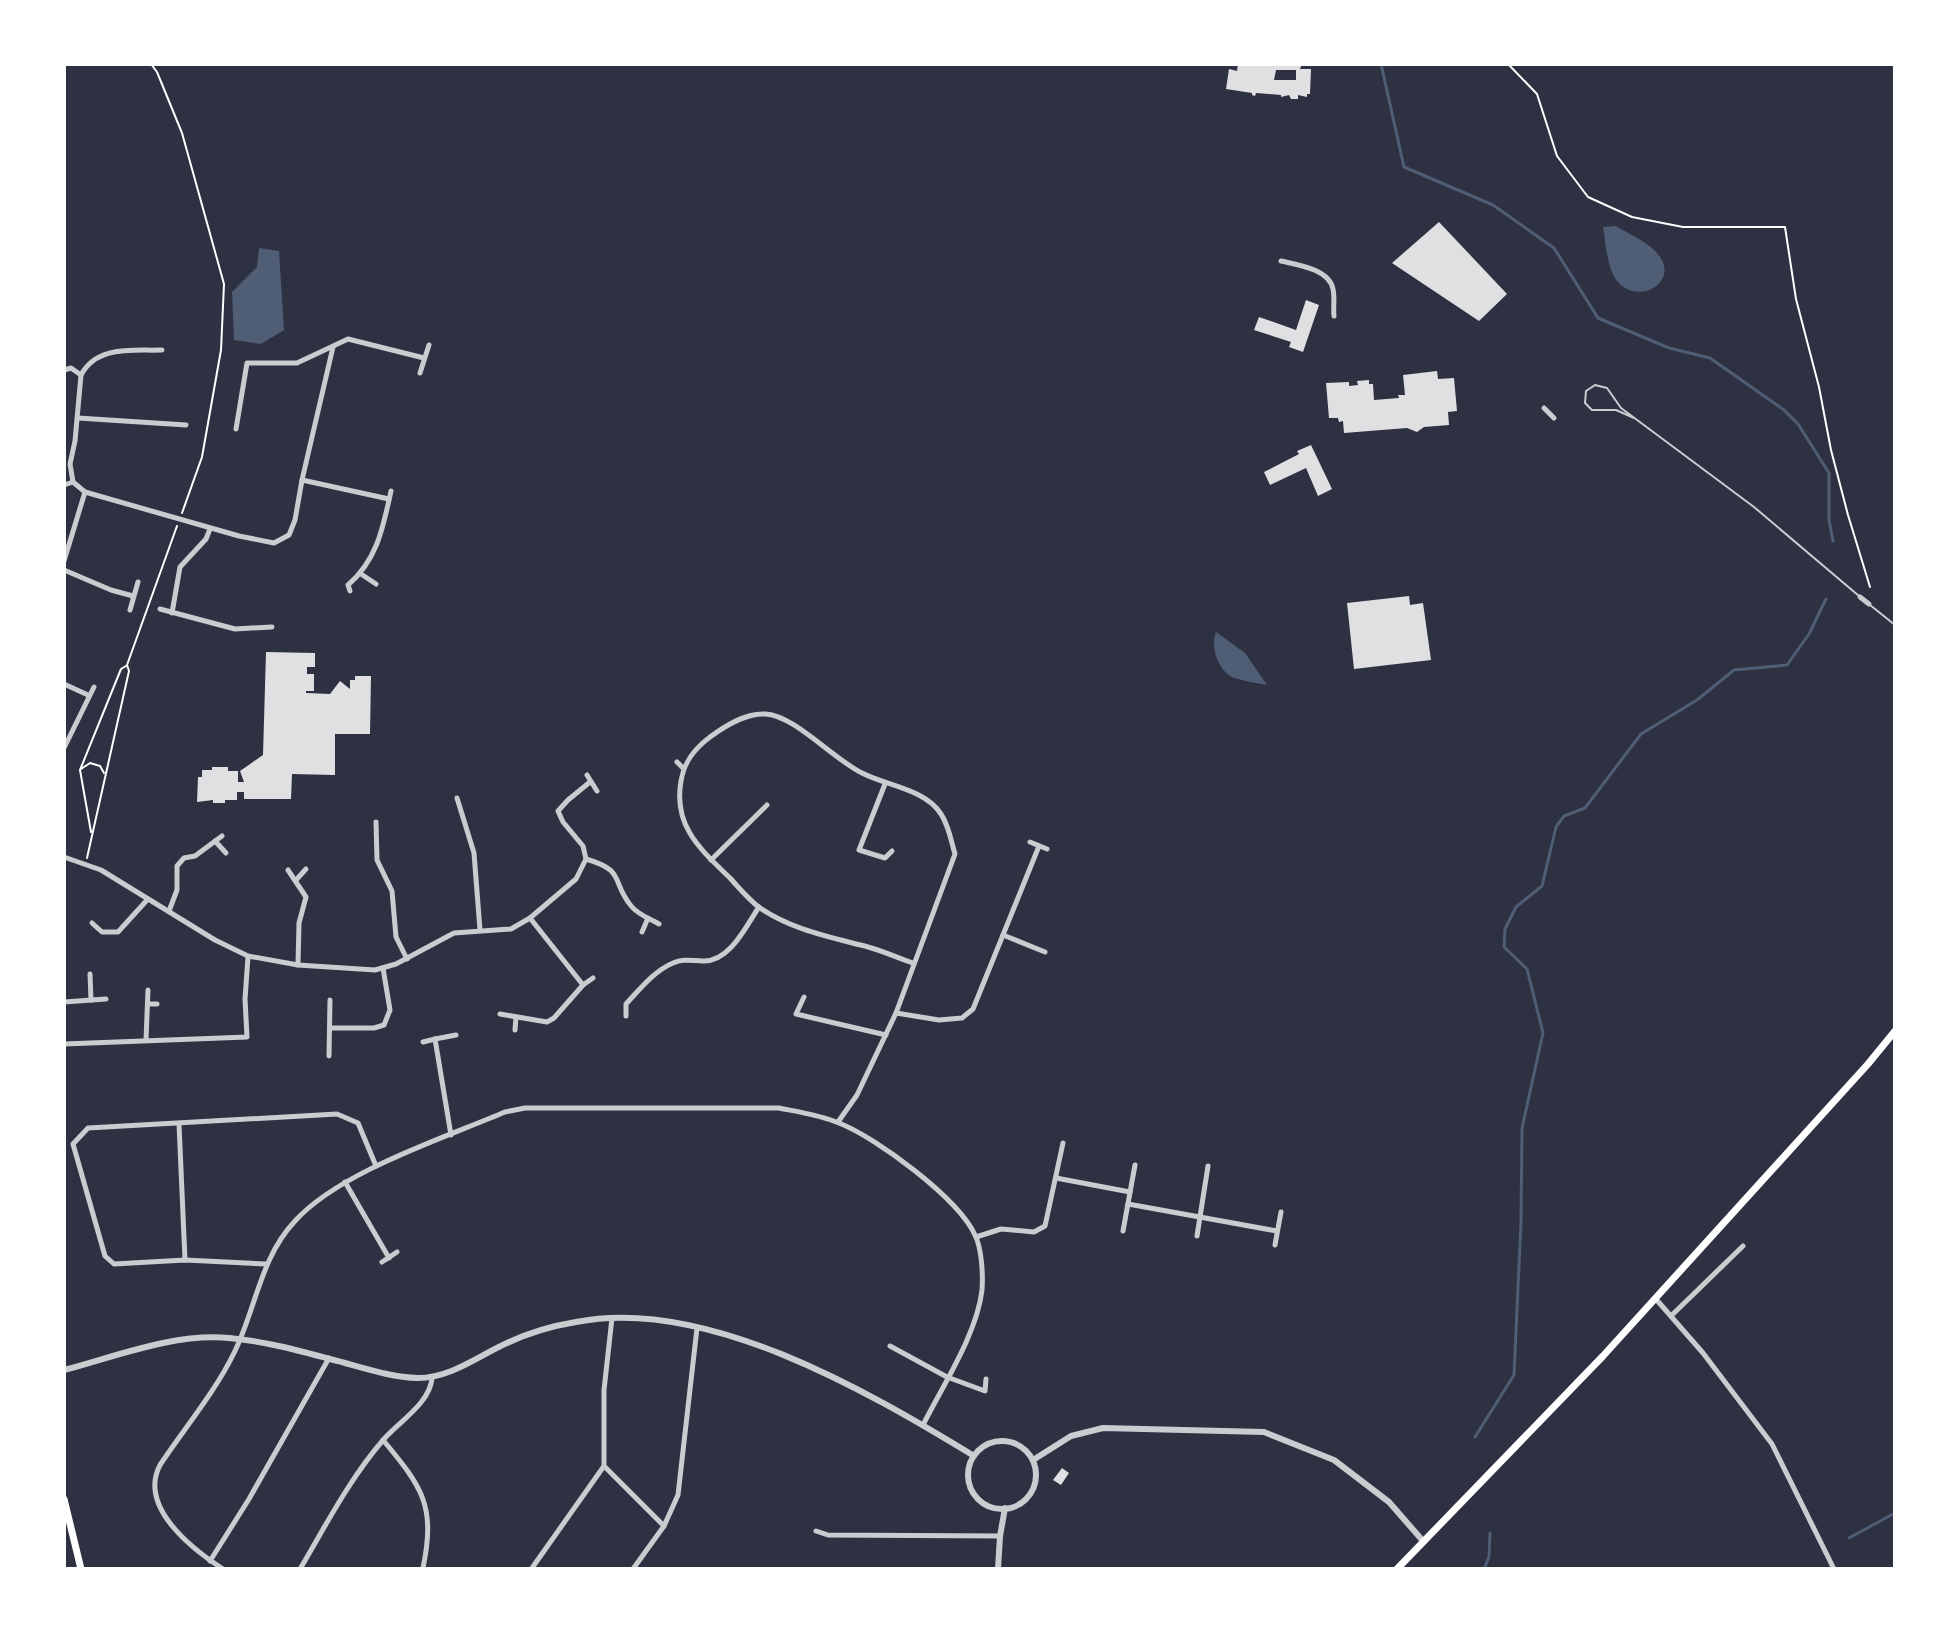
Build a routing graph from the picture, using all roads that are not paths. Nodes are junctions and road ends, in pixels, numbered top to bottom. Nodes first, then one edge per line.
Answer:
1 (1281, 261) dead end
2 (1334, 316) dead end
3 (137, 341) dead end
4 (429, 345) dead end
5 (333, 347) junction
6 (162, 350) dead end
7 (137, 351) junction
8 (424, 358) junction
9 (64, 370) edge
10 (420, 373) dead end
11 (81, 375) junction
12 (1544, 408) dead end
13 (78, 418) junction
14 (1554, 418) dead end
15 (1634, 418) junction
16 (186, 425) dead end
17 (236, 429) dead end
18 (302, 480) junction
19 (73, 482) junction
20 (64, 485) edge
21 (391, 491) dead end
22 (85, 492) junction
23 (389, 499) junction
24 (210, 529) junction
25 (64, 561) edge
26 (64, 570) edge
27 (361, 574) junction
28 (138, 582) dead end
29 (376, 584) dead end
30 (350, 591) dead end
31 (133, 596) junction
32 (1860, 597) joint
33 (1869, 604) joint
34 (160, 609) dead end
35 (130, 610) dead end
36 (172, 613) junction
37 (1895, 625) edge
38 (272, 627) dead end
39 (64, 684) edge
40 (94, 687) dead end
41 (88, 695) junction
42 (64, 748) edge
43 (677, 762) dead end
44 (683, 768) junction
45 (587, 775) dead end
46 (590, 782) junction
47 (885, 784) junction
48 (597, 791) dead end
49 (457, 798) dead end
50 (767, 805) dead end
51 (462, 816) junction
52 (455, 819) dead end
53 (376, 822) dead end
54 (375, 835) junction
55 (222, 836) dead end
56 (368, 836) dead end
57 (215, 841) junction
58 (1030, 842) dead end
59 (1039, 846) junction
60 (1047, 849) dead end
61 (892, 851) dead end
62 (226, 853) dead end
63 (64, 857) edge
64 (586, 859) junction
65 (711, 860) junction
66 (306, 869) dead end
67 (288, 870) dead end
68 (296, 880) junction
69 (148, 899) junction
70 (759, 907) junction
71 (169, 911) junction
72 (530, 918) junction
73 (648, 918) junction
74 (92, 923) dead end
75 (659, 924) dead end
76 (480, 930) junction
77 (642, 932) dead end
78 (1003, 935) junction
79 (1045, 952) dead end
80 (248, 956) junction
81 (407, 959) junction
82 (913, 963) junction
83 (298, 965) junction
84 (383, 968) junction
85 (90, 974) dead end
86 (593, 978) dead end
87 (583, 985) junction
88 (148, 990) dead end
89 (804, 997) dead end
90 (106, 999) dead end
91 (91, 1000) junction
92 (330, 1000) dead end
93 (64, 1002) edge
94 (148, 1004) junction
95 (157, 1004) dead end
96 (896, 1013) junction
97 (500, 1014) dead end
98 (626, 1016) dead end
99 (516, 1017) junction
100 (330, 1028) junction
101 (515, 1030) dead end
102 (1895, 1031) edge
103 (456, 1035) dead end
104 (886, 1035) junction
105 (435, 1039) junction
106 (146, 1040) junction
107 (423, 1042) dead end
108 (64, 1044) edge
109 (329, 1056) dead end
110 (838, 1122) junction
111 (179, 1124) junction
112 (451, 1135) junction
113 (1063, 1143) dead end
114 (1135, 1165) dead end
115 (376, 1166) junction
116 (1208, 1166) dead end
117 (1056, 1178) junction
118 (345, 1182) junction
119 (1130, 1192) junction
120 (1128, 1204) junction
121 (1281, 1212) dead end
122 (1200, 1218) junction
123 (1123, 1231) dead end
124 (1277, 1231) junction
125 (1197, 1236) dead end
126 (976, 1237) junction
127 (1275, 1245) dead end
128 (1743, 1246) dead end
129 (397, 1252) dead end
130 (185, 1260) junction
131 (266, 1264) junction
132 (1655, 1298) junction
133 (1671, 1316) junction
134 (612, 1318) junction
135 (697, 1328) junction
136 (240, 1340) junction
137 (890, 1346) dead end
138 (329, 1358) junction
139 (64, 1370) edge
140 (947, 1377) junction
141 (432, 1378) junction
142 (986, 1379) dead end
143 (923, 1425) junction
144 (383, 1440) junction
145 (974, 1456) junction
146 (1033, 1460) junction
147 (604, 1466) junction
148 (64, 1499) edge
149 (1005, 1508) junction
150 (664, 1526) junction
151 (816, 1531) dead end
152 (68, 1534) edge
153 (1000, 1536) junction
154 (1423, 1541) junction
155 (210, 1561) junction
156 (423, 1568) edge
157 (532, 1568) edge
158 (81, 1569) edge
159 (223, 1569) edge
160 (300, 1569) edge
161 (633, 1569) edge
162 (998, 1569) edge
163 (1397, 1569) edge
164 (1834, 1569) edge

1 - 2 street
3 - 7 street
4 - 8 street
5 - 8 street
5 - 17 street
5 - 18 street
6 - 7 street
7 - 11 street
8 - 10 street
9 - 11 street
11 - 13 street
12 - 14 street
13 - 16 street
13 - 19 street
15 - 15 lane
15 - 32 lane
18 - 23 street
18 - 24 street
19 - 20 street
19 - 22 street
21 - 23 street
22 - 24 street
22 - 25 street
23 - 27 street
24 - 36 street
26 - 31 street
27 - 29 street
27 - 30 street
28 - 31 street
31 - 35 street
32 - 33 street
33 - 37 lane
34 - 36 street
36 - 38 street
39 - 41 street
40 - 41 street
41 - 42 street
43 - 44 street
44 - 47 street
44 - 65 street
45 - 46 street
46 - 48 street
46 - 64 street
47 - 61 street
47 - 82 street
49 - 51 street
50 - 65 street
51 - 52 street
51 - 76 street
53 - 54 street
54 - 56 street
54 - 81 street
55 - 57 street
57 - 62 street
57 - 71 street
58 - 59 street
59 - 60 street
59 - 78 street
63 - 69 street
64 - 72 street
64 - 73 street
65 - 70 street
66 - 68 street
67 - 68 street
68 - 83 street
69 - 71 street
69 - 74 street
70 - 82 street
70 - 98 street
71 - 80 street
72 - 76 street
72 - 87 street
73 - 75 street
73 - 77 street
76 - 81 street
78 - 79 street
78 - 96 street
80 - 83 street
80 - 106 street
81 - 84 street
82 - 96 street
83 - 84 street
84 - 100 street
85 - 91 street
86 - 87 street
87 - 99 street
88 - 94 street
89 - 104 street
90 - 91 street
91 - 93 street
92 - 100 street
94 - 95 street
94 - 106 street
96 - 104 street
97 - 99 street
99 - 101 street
100 - 109 street
102 - 132 main road
103 - 105 street
104 - 110 street
105 - 107 street
105 - 112 street
106 - 108 street
110 - 112 street
110 - 126 street
111 - 115 street
111 - 130 street
111 - 130 street
112 - 115 street
113 - 117 street
114 - 119 street
115 - 118 street
116 - 122 street
117 - 119 street
117 - 126 street
118 - 129 street
118 - 131 street
119 - 120 street
120 - 122 street
120 - 123 street
121 - 124 street
122 - 124 street
122 - 125 street
124 - 127 street
126 - 140 street
128 - 133 street
130 - 131 street
131 - 136 street
132 - 133 street
132 - 154 main road
133 - 164 street
134 - 135 street
134 - 141 street
134 - 147 street
135 - 143 street
135 - 150 street
136 - 138 street
136 - 139 street
136 - 155 street
137 - 140 street
138 - 141 street
138 - 155 street
140 - 142 street
140 - 143 street
141 - 144 street
143 - 145 street
144 - 156 street
144 - 160 street
145 - 146 street
145 - 149 street
146 - 149 street
146 - 154 street
147 - 150 street
147 - 157 street
148 - 152 main road
149 - 153 street
150 - 161 street
151 - 153 street
152 - 158 main road
153 - 162 street
154 - 163 main road
155 - 159 street

